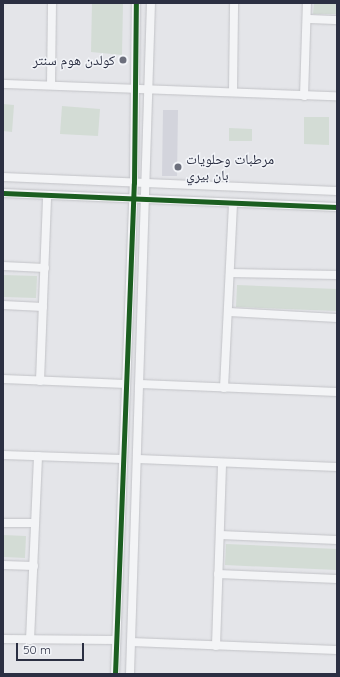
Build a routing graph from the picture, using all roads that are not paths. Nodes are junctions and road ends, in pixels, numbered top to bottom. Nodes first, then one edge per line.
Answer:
1 (52, 3) edge
2 (136, 3) edge
3 (151, 3) edge
4 (234, 3) edge
5 (307, 3) edge
6 (307, 19) junction
7 (337, 20) edge
8 (3, 84) edge
9 (51, 85) junction
10 (135, 86) junction
11 (149, 88) junction
12 (233, 92) junction
13 (304, 96) junction
14 (337, 96) edge
15 (3, 177) edge
16 (134, 183) junction
17 (148, 183) junction
18 (337, 191) edge
19 (3, 193) edge
20 (47, 195) junction
21 (133, 199) junction
22 (148, 199) junction
23 (233, 203) junction
24 (337, 207) edge
25 (3, 266) edge
26 (44, 268) junction
27 (230, 273) junction
28 (337, 275) edge
29 (3, 305) edge
30 (43, 307) junction
31 (229, 312) junction
32 (337, 318) edge
33 (3, 379) edge
34 (40, 381) junction
35 (126, 384) junction
36 (140, 384) junction
37 (224, 388) junction
38 (337, 392) edge
39 (3, 455) edge
40 (38, 456) junction
41 (122, 458) junction
42 (138, 459) junction
43 (222, 463) junction
44 (337, 467) edge
45 (3, 522) edge
46 (35, 523) junction
47 (220, 535) junction
48 (337, 540) edge
49 (3, 565) edge
50 (34, 566) junction
51 (218, 574) junction
52 (337, 579) edge
53 (3, 639) edge
54 (30, 640) junction
55 (116, 640) junction
56 (131, 642) junction
57 (216, 646) junction
58 (337, 650) edge
59 (115, 674) edge
60 (130, 674) edge

1 - 9 street
2 - 10 street
3 - 11 street
4 - 12 street
5 - 6 street
6 - 7 street
6 - 13 street
8 - 9 street
9 - 10 street
10 - 11 street
10 - 16 street
11 - 12 street
11 - 17 street
12 - 13 street
13 - 14 street
15 - 16 street
16 - 17 street
16 - 21 street
17 - 18 street
17 - 22 street
19 - 20 street
20 - 21 street
20 - 26 street
21 - 22 street
21 - 35 street
22 - 23 street
22 - 36 street
23 - 24 street
23 - 27 street
25 - 26 street
26 - 30 street
27 - 28 street
27 - 31 street
29 - 30 street
30 - 34 street
31 - 32 street
31 - 37 street
33 - 34 street
34 - 35 street
35 - 41 street
36 - 37 street
36 - 42 street
37 - 38 street
39 - 40 street
40 - 41 street
40 - 46 street
41 - 55 street
42 - 43 street
42 - 56 street
43 - 44 street
43 - 47 street
45 - 46 street
46 - 50 street
47 - 48 street
47 - 51 street
49 - 50 street
50 - 54 street
51 - 52 street
51 - 57 street
53 - 54 street
54 - 55 street
55 - 59 street
56 - 57 street
56 - 60 street
57 - 58 street

